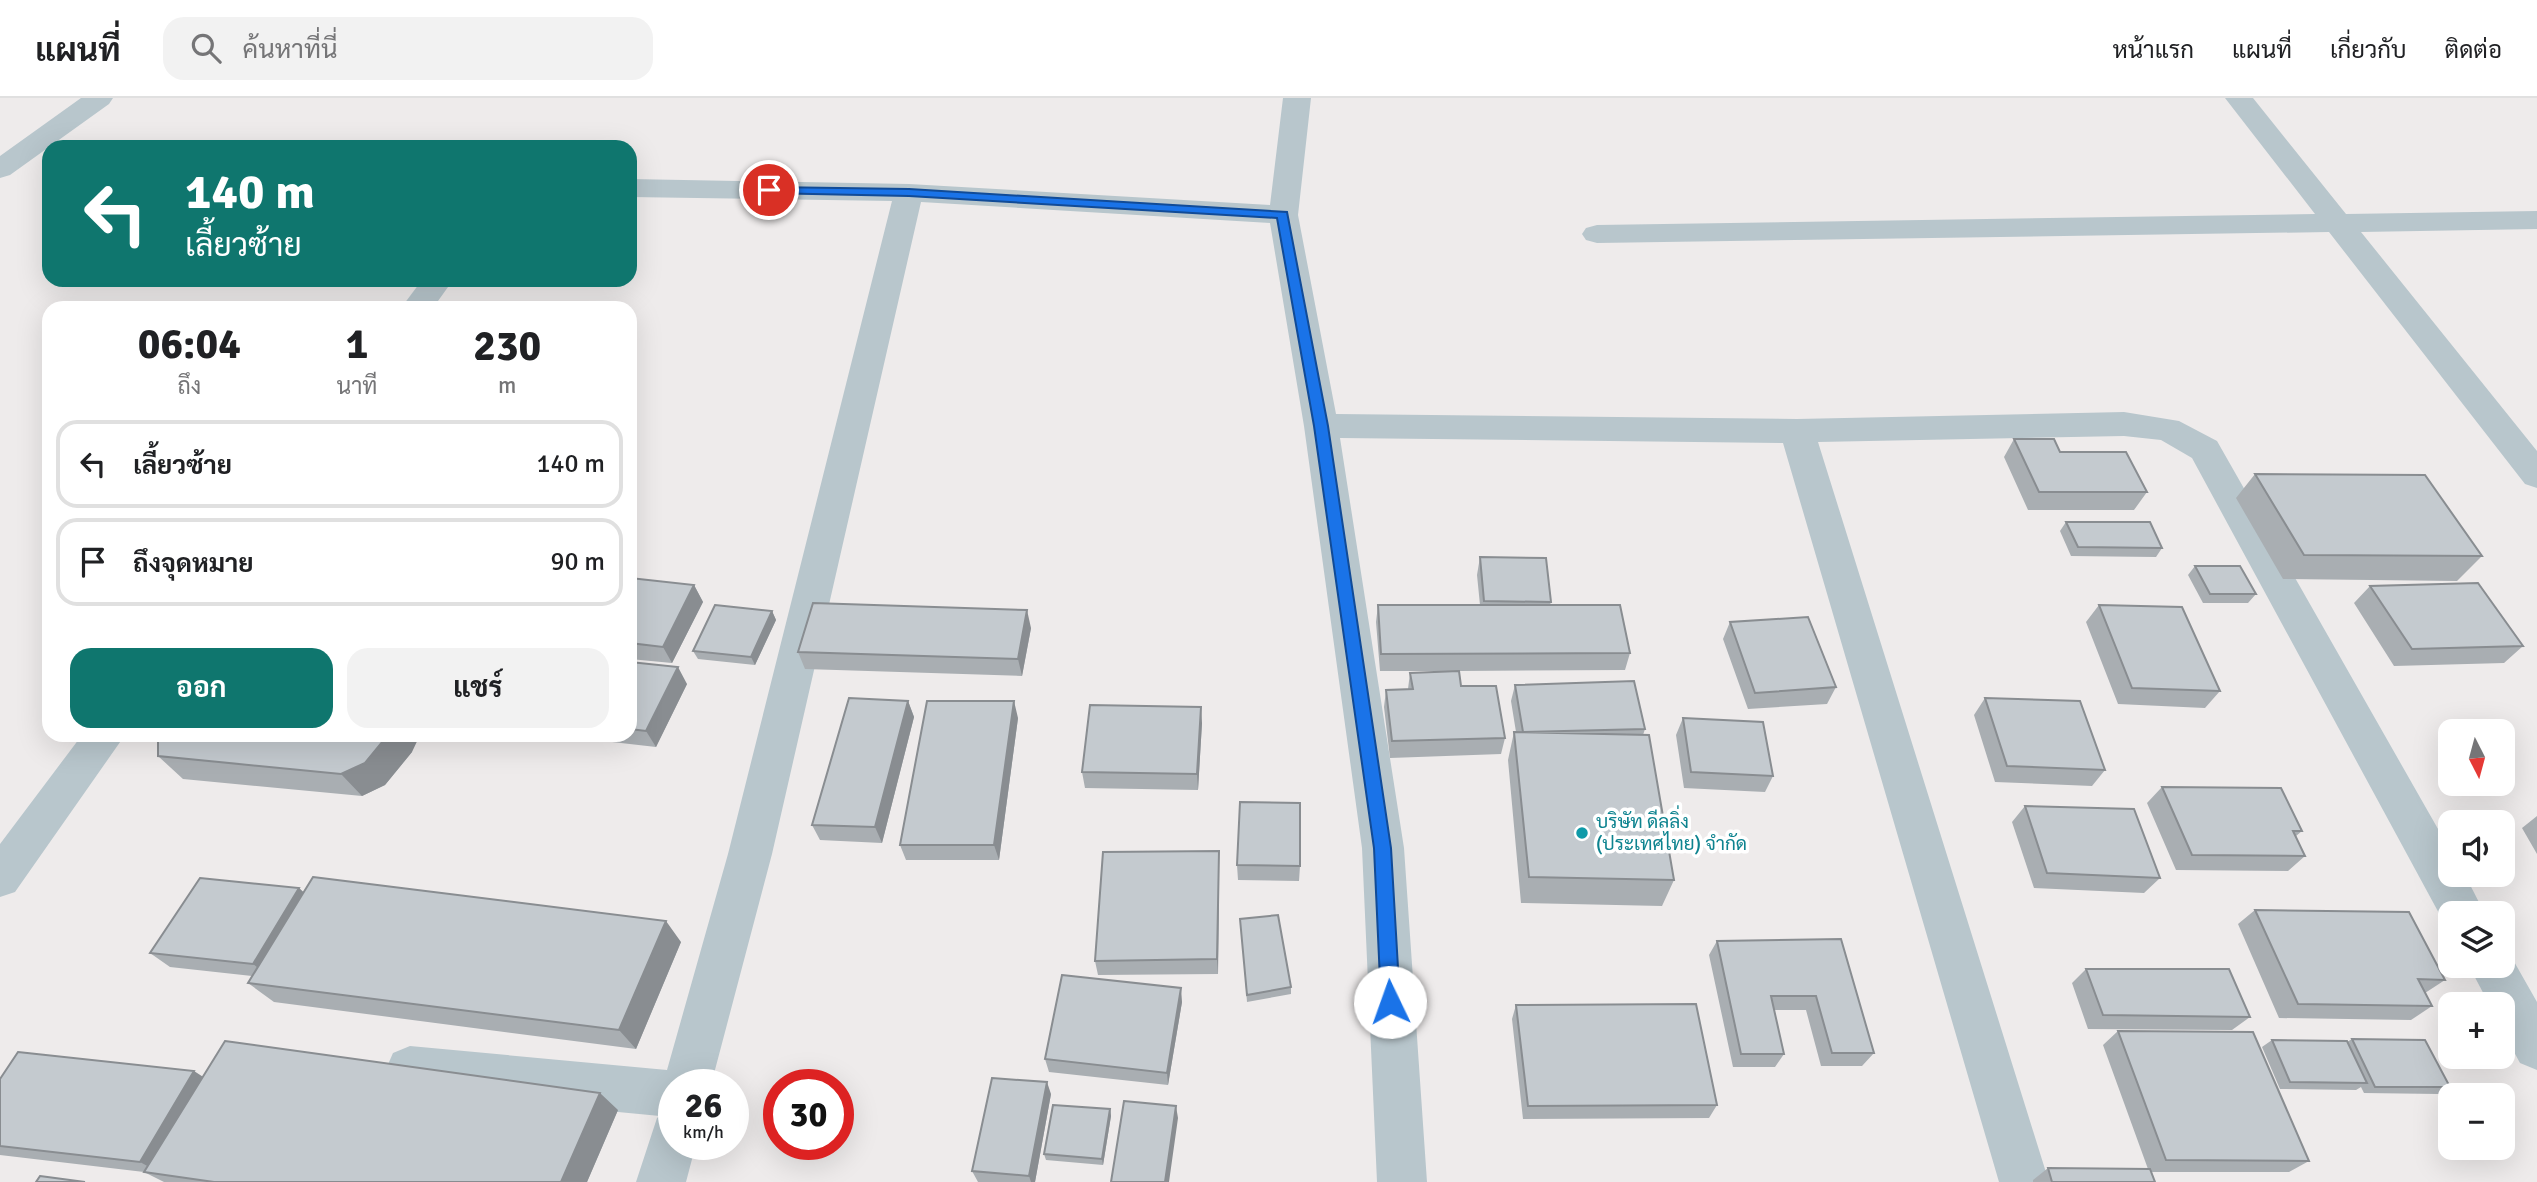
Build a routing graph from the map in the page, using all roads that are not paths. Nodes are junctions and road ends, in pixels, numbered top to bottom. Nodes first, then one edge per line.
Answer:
1 (99, 98) edge
2 (1297, 98) edge
3 (2239, 98) edge
4 (0, 169) edge
5 (637, 188) edge
6 (909, 193) junction
7 (1283, 215) junction
8 (2537, 220) edge
9 (2338, 223) junction
10 (1597, 234) dead end
11 (2537, 425) edge
12 (1321, 426) junction
13 (2499, 426) junction
14 (1797, 430) junction
15 (2537, 475) edge
16 (100, 742) edge
17 (0, 878) edge
18 (2456, 901) edge
19 (2499, 978) edge
20 (2537, 1047) edge
21 (364, 1064) edge
22 (691, 1069) edge
23 (658, 1092) edge
24 (667, 1160) edge
25 (661, 1182) edge
26 (1402, 1182) edge
27 (2024, 1182) edge

1 - 4 street
2 - 7 street
3 - 9 street
5 - 6 street
6 - 7 street
6 - 22 street
7 - 12 street
8 - 9 street
9 - 10 street
9 - 13 street
11 - 13 street
12 - 14 street
12 - 26 street
13 - 15 street
14 - 18 street
14 - 27 street
16 - 17 street
19 - 20 street
21 - 23 street
24 - 25 street

